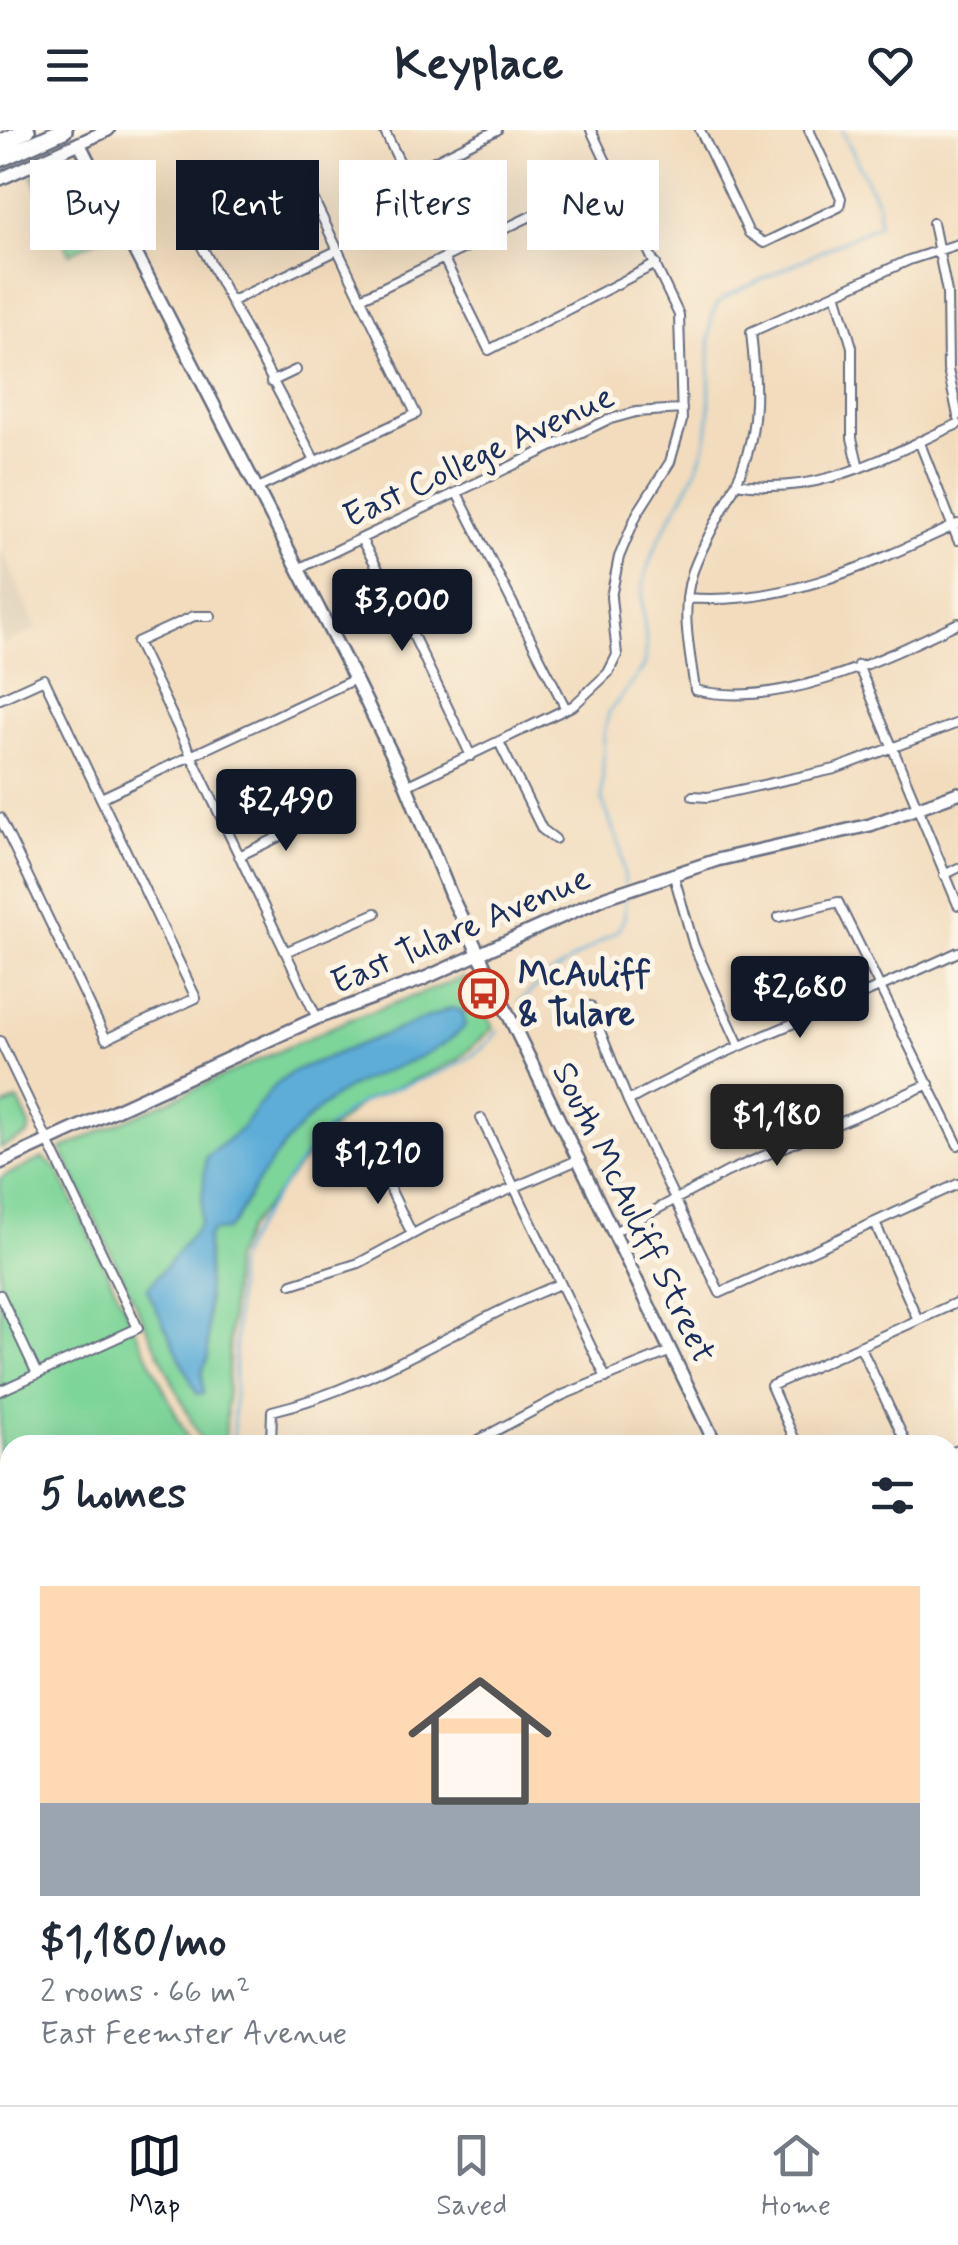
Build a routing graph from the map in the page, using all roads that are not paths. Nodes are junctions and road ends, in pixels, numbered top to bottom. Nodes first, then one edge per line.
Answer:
1 (28, 130) edge
2 (64, 130) edge
3 (108, 130) edge
4 (384, 130) edge
5 (498, 130) edge
6 (591, 130) edge
7 (700, 130) edge
8 (809, 130) edge
9 (0, 142) edge
10 (79, 143) junction
11 (0, 159) edge
12 (606, 160) edge
13 (0, 179) edge
14 (527, 218) edge
15 (933, 223) dead end
16 (958, 244) edge
17 (938, 249) junction
18 (338, 250) junction
19 (649, 250) edge
20 (444, 258) junction
21 (656, 264) junction
22 (836, 293) junction
23 (361, 298) junction
24 (232, 301) junction
25 (296, 370) dead end
26 (271, 382) junction
27 (682, 410) junction
28 (958, 420) edge
29 (919, 441) junction
30 (315, 461) junction
31 (858, 468) junction
32 (736, 483) junction
33 (258, 488) junction
34 (458, 493) junction
35 (955, 525) edge
36 (361, 539) junction
37 (958, 540) edge
38 (300, 568) junction
39 (687, 598) junction
40 (210, 616) dead end
41 (958, 622) edge
42 (858, 666) junction
43 (355, 678) junction
44 (0, 700) edge
45 (566, 710) junction
46 (958, 723) edge
47 (499, 742) junction
48 (896, 749) junction
49 (192, 756) junction
50 (471, 756) junction
51 (406, 786) junction
52 (958, 793) edge
53 (693, 796) dead end
54 (101, 798) junction
55 (917, 810) junction
56 (0, 818) edge
57 (316, 819) dead end
58 (555, 839) dead end
59 (240, 856) junction
60 (958, 868) edge
61 (673, 873) junction
62 (944, 874) junction
63 (958, 904) edge
64 (376, 912) dead end
65 (779, 917) dead end
66 (286, 952) junction
67 (958, 952) edge
68 (479, 954) junction
69 (878, 990) junction
70 (590, 1006) dead end
71 (317, 1018) junction
72 (0, 1041) edge
73 (738, 1045) junction
74 (3, 1054) edge
75 (929, 1084) junction
76 (628, 1101) junction
77 (481, 1118) dead end
78 (48, 1141) junction
79 (958, 1144) edge
80 (580, 1160) junction
81 (366, 1161) dead end
82 (0, 1163) edge
83 (958, 1184) edge
84 (515, 1191) junction
85 (678, 1199) junction
86 (875, 1223) junction
87 (614, 1232) junction
88 (412, 1234) junction
89 (292, 1284) dead end
90 (560, 1284) junction
91 (0, 1296) edge
92 (958, 1302) edge
93 (918, 1320) junction
94 (860, 1346) junction
95 (671, 1350) junction
96 (37, 1374) junction
97 (606, 1378) junction
98 (0, 1390) edge
99 (271, 1435) edge
100 (487, 1435) edge
101 (711, 1435) edge
102 (793, 1435) edge
103 (901, 1435) edge

1 - 9 highway
2 - 11 highway
3 - 10 street
4 - 5 street
6 - 12 street
7 - 8 street
10 - 13 street
10 - 33 street, South McAuliff Street
14 - 20 street
15 - 17 street
16 - 17 street
17 - 22 street
17 - 28 street
18 - 23 street
18 - 24 street
18 - 24 street
19 - 21 street
20 - 21 street
20 - 23 street
21 - 27 street
22 - 31 street
22 - 32 street
23 - 30 street
24 - 26 street
25 - 26 street
26 - 30 street
27 - 34 street, East College Avenue
27 - 45 street
28 - 29 street
29 - 31 street
29 - 35 street
30 - 33 street
31 - 32 street
32 - 39 street
33 - 38 street, South McAuliff Street
34 - 36 street, East College Avenue
34 - 45 street
35 - 37 street
35 - 39 street
36 - 38 street, East College Avenue
36 - 50 street
38 - 43 street, South McAuliff Street
39 - 42 street
40 - 49 street
41 - 42 street
42 - 48 street
43 - 49 street
43 - 51 street, South McAuliff Street
44 - 54 street
45 - 47 street
46 - 48 street
47 - 50 street
47 - 58 street
48 - 53 street
48 - 55 street
49 - 54 street
49 - 59 street
50 - 51 street
51 - 68 street, South McAuliff Street
52 - 55 street, East Tulare Avenue
54 - 56 street
55 - 61 street, East Tulare Avenue
55 - 62 street
57 - 59 street
59 - 66 street
60 - 62 street
61 - 68 street, East Tulare Avenue
61 - 73 street
62 - 63 street
64 - 66 street
65 - 69 street
66 - 71 street
67 - 69 street
68 - 71 street, East Tulare Avenue
68 - 80 street, South McAuliff Street
69 - 73 street
69 - 75 street
70 - 76 street
71 - 78 street, East Tulare Avenue
72 - 74 street
73 - 76 street
74 - 78 street
75 - 79 street
75 - 85 street
76 - 85 street
77 - 84 street
78 - 82 street, East Tulare Avenue
78 - 96 street
80 - 84 street
80 - 87 street, South McAuliff Street
81 - 88 street
83 - 86 street
84 - 88 street
84 - 90 street
85 - 86 street
85 - 87 street
86 - 93 street
87 - 95 street, South McAuliff Street
88 - 89 street
90 - 97 street
90 - 99 street
91 - 96 street
92 - 93 street
93 - 94 street
94 - 102 street
94 - 103 street
95 - 97 street
95 - 101 street, South McAuliff Street
96 - 98 street
97 - 100 street

